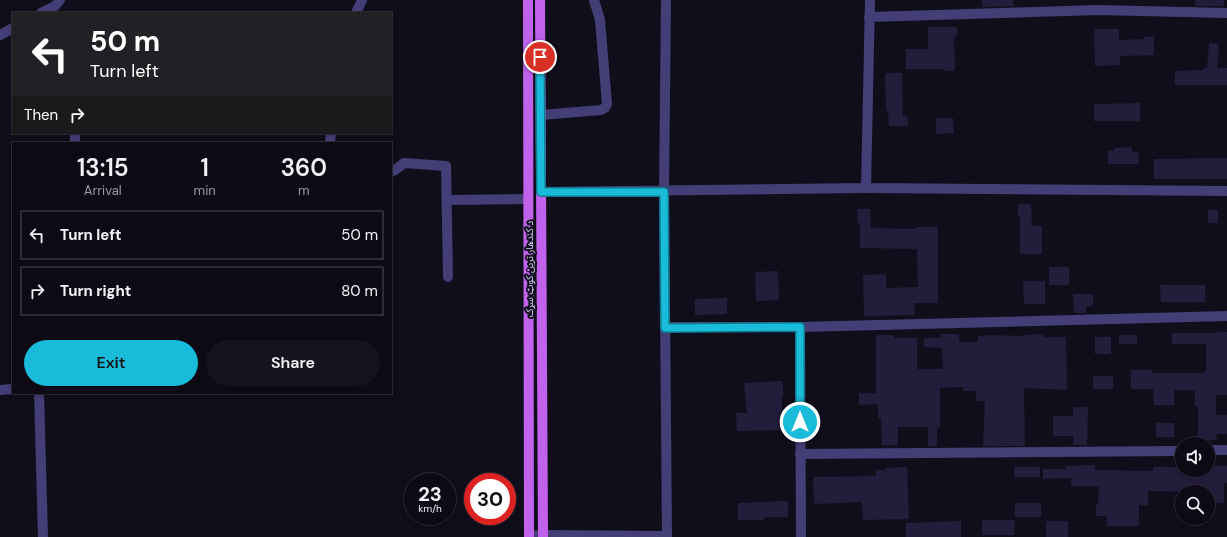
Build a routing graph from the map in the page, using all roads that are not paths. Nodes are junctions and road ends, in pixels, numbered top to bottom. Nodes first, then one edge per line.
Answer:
1 (362, 0) edge
2 (528, 0) edge
3 (540, 0) edge
4 (594, 0) edge
5 (666, 0) edge
6 (870, 0) edge
7 (57, 6) edge
8 (43, 12) edge
9 (356, 12) edge
10 (1227, 13) edge
11 (869, 17) junction
12 (12, 29) edge
13 (0, 35) edge
14 (541, 115) junction
15 (392, 172) edge
16 (866, 188) junction
17 (1227, 190) edge
18 (541, 192) junction
19 (664, 192) junction
20 (528, 199) junction
21 (447, 200) junction
22 (448, 277) dead end
23 (1227, 316) edge
24 (800, 327) junction
25 (665, 328) junction
26 (12, 389) edge
27 (0, 390) edge
28 (39, 394) edge
29 (1215, 450) edge
30 (1227, 450) edge
31 (1175, 451) edge
32 (800, 454) junction
33 (530, 536) edge
34 (543, 536) edge
35 (43, 537) edge
36 (667, 537) edge
37 (801, 537) edge

1 - 9 street
2 - 20 main road, د کندهار ترين کوټ سړک
3 - 14 main road, د کندهار ترين کوټ سړک
4 - 14 street
5 - 19 street
6 - 11 street
7 - 8 street
10 - 11 street
11 - 16 street
12 - 13 street
14 - 18 main road, د کندهار ترين کوټ سړک
15 - 21 street
16 - 17 street
16 - 19 street
18 - 19 street
18 - 34 main road, د کندهار ترين کوټ سړک
19 - 25 street
20 - 21 street
20 - 33 main road, د کندهار ترين کوټ سړک
21 - 22 street
23 - 24 street
24 - 25 street
24 - 32 street
25 - 36 street
26 - 27 street
28 - 35 street
29 - 30 street
31 - 32 street
32 - 37 street
33 - 34 street
34 - 36 street

